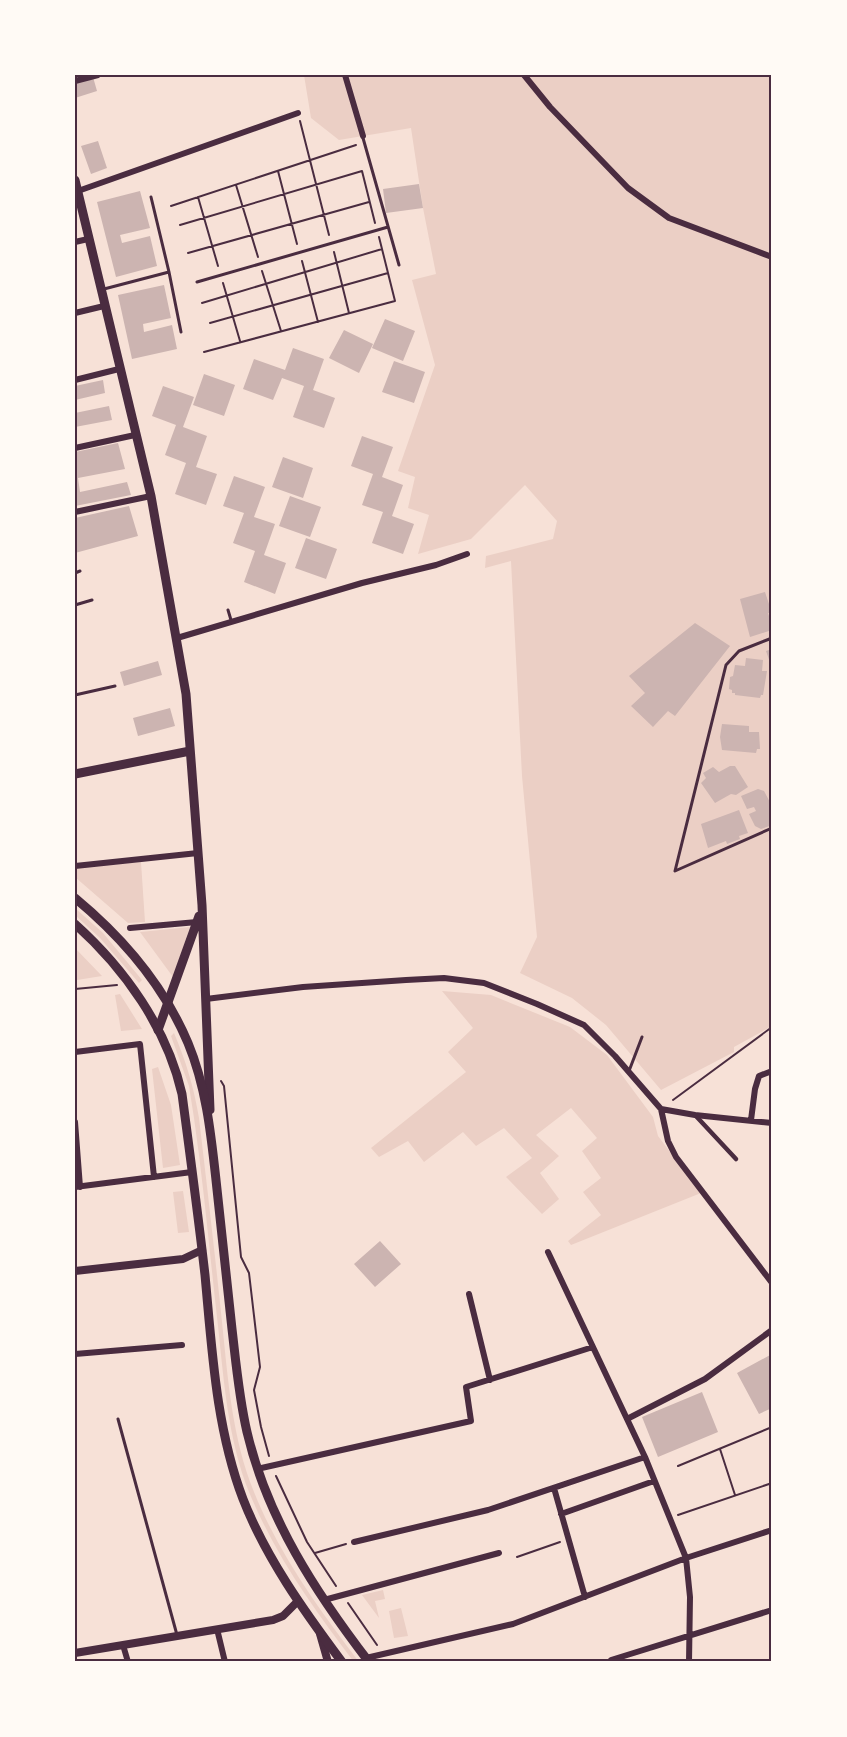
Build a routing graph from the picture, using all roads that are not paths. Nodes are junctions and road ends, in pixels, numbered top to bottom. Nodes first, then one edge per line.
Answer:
1 (98, 75) edge
2 (524, 75) edge
3 (346, 79) edge
4 (75, 81) edge
5 (298, 113) road end
6 (364, 139) joint
7 (75, 180) edge
8 (78, 191) junction
9 (151, 197) dead end
10 (388, 227) junction
11 (88, 239) junction
12 (75, 242) edge
13 (772, 257) edge
14 (399, 265) dead end
15 (169, 272) junction
16 (197, 282) dead end
17 (100, 290) junction
18 (104, 306) junction
19 (75, 313) edge
20 (181, 332) dead end
21 (119, 369) junction
22 (75, 380) edge
23 (135, 435) junction
24 (75, 448) edge
25 (151, 496) junction
26 (75, 512) edge
27 (467, 554) dead end
28 (80, 571) dead end
29 (75, 573) edge
30 (92, 600) dead end
31 (75, 605) edge
32 (228, 610) dead end
33 (231, 622) junction
34 (177, 638) junction
35 (772, 638) edge
36 (115, 686) dead end
37 (75, 696) edge
38 (190, 751) junction
39 (75, 774) edge
40 (772, 828) edge
41 (198, 853) junction
42 (75, 866) edge
43 (75, 898) edge
44 (202, 905) junction
45 (198, 922) junction
46 (75, 924) edge
47 (130, 928) dead end
48 (206, 999) junction
49 (168, 1005) junction
50 (158, 1030) junction
51 (642, 1037) dead end
52 (75, 1052) edge
53 (772, 1071) edge
54 (628, 1073) junction
55 (661, 1109) junction
56 (695, 1115) junction
57 (751, 1120) junction
58 (75, 1122) edge
59 (771, 1125) edge
60 (210, 1127) junction
61 (736, 1159) dead end
62 (192, 1172) junction
63 (154, 1177) junction
64 (78, 1187) edge
65 (202, 1250) junction
66 (549, 1252) dead end
67 (75, 1271) edge
68 (772, 1283) edge
69 (469, 1294) dead end
70 (772, 1330) edge
71 (182, 1345) dead end
72 (593, 1347) junction
73 (75, 1354) edge
74 (490, 1380) junction
75 (118, 1419) dead end
76 (627, 1419) junction
77 (645, 1457) junction
78 (257, 1469) junction
79 (654, 1481) junction
80 (554, 1488) junction
81 (561, 1514) junction
82 (772, 1530) edge
83 (354, 1542) road end
84 (499, 1553) dead end
85 (686, 1558) junction
86 (585, 1597) junction
87 (324, 1600) junction
88 (298, 1602) junction
89 (772, 1610) edge
90 (217, 1629) junction
91 (319, 1632) junction
92 (177, 1636) junction
93 (689, 1636) junction
94 (123, 1645) junction
95 (75, 1653) edge
96 (368, 1660) edge
97 (611, 1661) edge
98 (128, 1662) edge
99 (225, 1662) edge
100 (328, 1662) edge
101 (342, 1662) edge
102 (689, 1662) edge

1 - 4 street
2 - 13 street
3 - 6 street
5 - 8 street
6 - 10 lane
7 - 8 main road
8 - 11 main road
9 - 15 lane
10 - 14 lane
10 - 16 lane
11 - 12 street
11 - 17 main road
15 - 17 lane
15 - 20 lane
17 - 18 main road
18 - 19 street
18 - 21 main road
21 - 22 street
21 - 23 main road
23 - 24 street
23 - 25 main road
25 - 26 street
25 - 34 main road
27 - 33 street
28 - 29 lane
30 - 31 lane
32 - 33 lane
33 - 34 street
34 - 38 main road
35 - 40 lane
36 - 37 lane
38 - 39 main road
38 - 41 main road
41 - 42 street
41 - 44 main road
43 - 49 main road
44 - 45 main road
44 - 48 main road
45 - 47 street
45 - 49 main road
46 - 50 main road
48 - 54 street
48 - 60 main road
49 - 50 main road
49 - 60 main road
50 - 62 main road
51 - 54 lane
52 - 63 street
53 - 57 street
54 - 55 street
55 - 56 street
55 - 68 street
56 - 57 street
56 - 61 street
57 - 59 street
58 - 64 street
60 - 78 main road
62 - 63 street
62 - 65 main road
63 - 64 street
65 - 67 street
65 - 88 main road
66 - 72 street
69 - 74 street
70 - 76 street
71 - 73 street
72 - 74 street
72 - 76 street
74 - 78 street
75 - 92 lane
76 - 77 street
77 - 79 street
77 - 80 street
78 - 87 main road
79 - 81 street
79 - 85 street
80 - 81 street
80 - 83 street
81 - 86 street
82 - 85 street
84 - 87 street
85 - 86 street
85 - 93 street
86 - 96 street
87 - 96 main road
88 - 90 street
88 - 91 main road
89 - 93 street
90 - 92 street
90 - 99 street
91 - 100 street
91 - 101 main road
92 - 94 street
93 - 97 street
93 - 102 street
94 - 95 street
94 - 98 street

